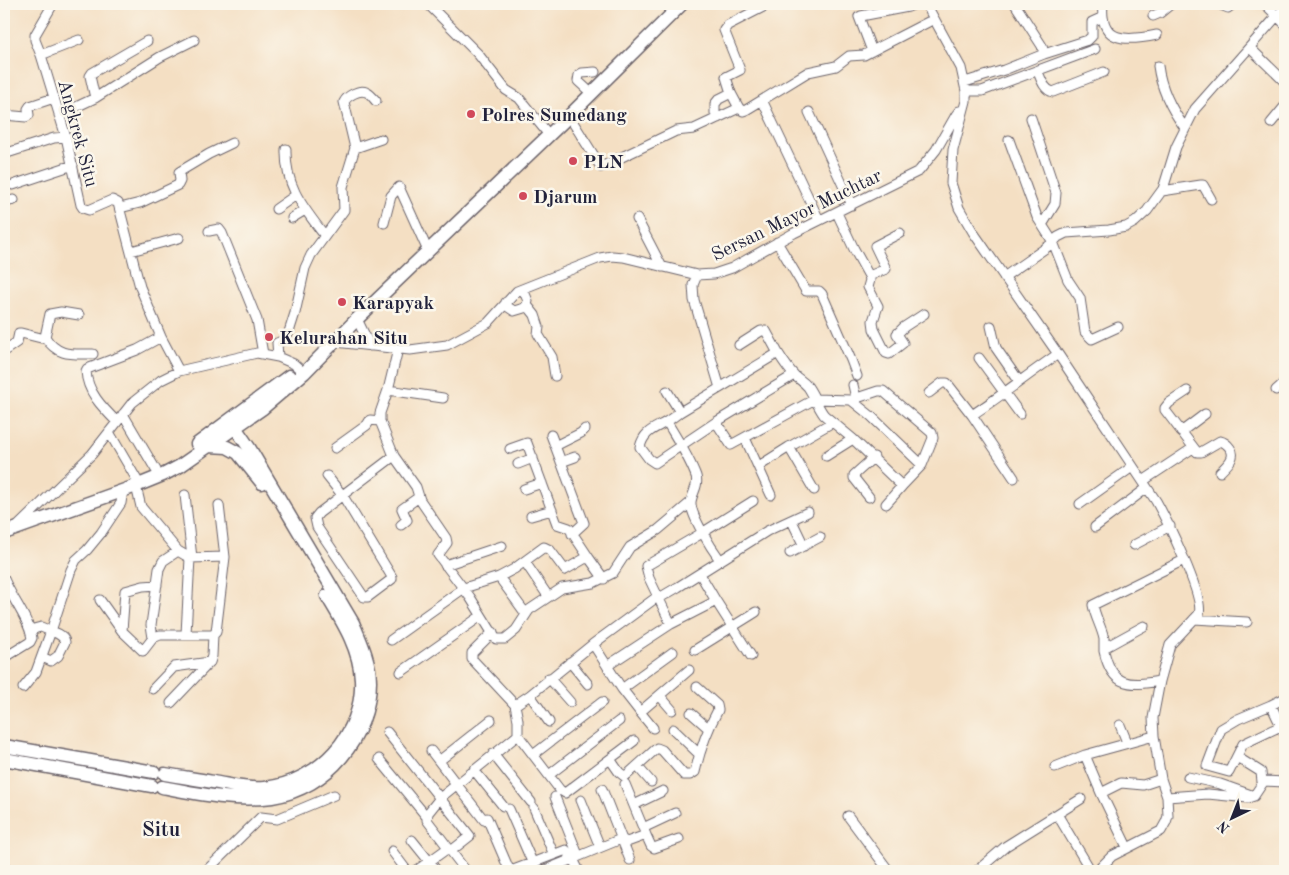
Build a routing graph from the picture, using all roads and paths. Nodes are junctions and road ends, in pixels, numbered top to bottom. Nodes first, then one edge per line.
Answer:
1 (53, 4) edge
2 (428, 4) edge
3 (682, 4) edge
4 (767, 4) edge
5 (915, 4) edge
6 (926, 4) edge
7 (1015, 4) edge
8 (1103, 4) edge
9 (1171, 4) edge
10 (1218, 4) edge
11 (1234, 4) edge
12 (1265, 4) edge
13 (1285, 7) edge
14 (1153, 16) dead end
15 (1277, 16) junction
16 (1103, 17) junction
17 (934, 18) junction
18 (1285, 24) edge
19 (1157, 35) dead end
20 (79, 40) dead end
21 (194, 40) dead end
22 (148, 41) dead end
23 (1250, 48) junction
24 (1095, 49) dead end
25 (872, 51) junction
26 (1044, 54) junction
27 (41, 55) junction
28 (1158, 66) dead end
29 (595, 72) dead end
30 (1038, 72) junction
31 (1104, 72) dead end
32 (1285, 82) edge
33 (966, 86) junction
34 (591, 93) junction
35 (731, 93) junction
36 (54, 98) junction
37 (95, 98) junction
38 (762, 100) junction
39 (376, 101) dead end
40 (1285, 106) edge
41 (739, 108) junction
42 (963, 110) junction
43 (809, 112) dead end
44 (4, 115) edge
45 (59, 115) junction
46 (569, 116) junction
47 (718, 118) junction
48 (1031, 118) dead end
49 (1271, 123) dead end
50 (1184, 128) junction
51 (549, 136) junction
52 (66, 137) junction
53 (381, 139) dead end
54 (1009, 140) dead end
55 (232, 143) dead end
56 (356, 148) junction
57 (286, 149) dead end
58 (4, 154) edge
59 (73, 165) junction
60 (13, 185) dead end
61 (1162, 192) junction
62 (296, 195) junction
63 (1212, 199) dead end
64 (14, 200) dead end
65 (4, 202) edge
66 (852, 205) junction
67 (120, 208) junction
68 (276, 209) dead end
69 (306, 210) junction
70 (837, 213) junction
71 (292, 218) dead end
72 (637, 219) dead end
73 (819, 220) junction
74 (384, 223) dead end
75 (1042, 225) junction
76 (209, 231) dead end
77 (900, 233) dead end
78 (325, 236) junction
79 (179, 238) dead end
80 (778, 242) junction
81 (1053, 242) junction
82 (428, 250) junction
83 (131, 251) junction
84 (662, 267) junction
85 (697, 275) junction
86 (869, 276) junction
87 (1004, 277) junction
88 (523, 289) junction
89 (506, 302) junction
90 (527, 305) junction
91 (924, 314) dead end
92 (79, 315) dead end
93 (357, 319) junction
94 (991, 326) dead end
95 (1118, 327) dead end
96 (45, 337) junction
97 (161, 338) junction
98 (335, 342) junction
99 (739, 345) dead end
100 (370, 346) junction
101 (398, 349) junction
102 (4, 351) edge
103 (778, 353) junction
104 (94, 354) dead end
105 (263, 354) junction
106 (1058, 354) junction
107 (278, 357) junction
108 (979, 358) dead end
109 (179, 371) junction
110 (302, 371) junction
111 (794, 375) junction
112 (555, 376) dead end
113 (857, 376) dead end
114 (1020, 381) junction
115 (1285, 382) edge
116 (720, 388) junction
117 (388, 390) junction
118 (1276, 390) dead end
119 (667, 391) dead end
120 (1187, 391) dead end
121 (929, 393) dead end
122 (853, 394) junction
123 (1005, 394) junction
124 (443, 398) dead end
125 (815, 399) junction
126 (263, 408) junction
127 (680, 412) junction
128 (1020, 414) dead end
129 (1205, 414) dead end
130 (972, 415) junction
131 (120, 418) junction
132 (380, 421) junction
133 (667, 422) junction
134 (716, 422) junction
135 (833, 422) junction
136 (231, 425) junction
137 (585, 429) dead end
138 (109, 432) junction
139 (1181, 432) junction
140 (551, 435) dead end
141 (745, 438) junction
142 (854, 439) junction
143 (209, 446) junction
144 (555, 446) junction
145 (681, 446) junction
146 (788, 447) junction
147 (335, 448) dead end
148 (1193, 448) junction
149 (250, 449) junction
150 (510, 449) dead end
151 (394, 456) junction
152 (826, 456) dead end
153 (575, 457) dead end
154 (874, 457) junction
155 (533, 458) junction
156 (561, 462) junction
157 (518, 464) dead end
158 (922, 465) junction
159 (759, 466) junction
160 (1132, 467) junction
161 (156, 470) junction
162 (1220, 472) dead end
163 (327, 476) dead end
164 (1014, 478) dead end
165 (262, 483) junction
166 (542, 483) junction
167 (1145, 484) junction
168 (133, 485) junction
169 (902, 486) junction
170 (524, 489) dead end
171 (814, 490) dead end
172 (184, 495) dead end
173 (771, 495) dead end
174 (342, 496) junction
175 (418, 497) junction
176 (869, 497) dead end
177 (753, 501) dead end
178 (690, 503) junction
179 (886, 504) dead end
180 (1080, 504) dead end
181 (219, 505) dead end
182 (552, 510) junction
183 (808, 512) dead end
184 (531, 516) dead end
185 (792, 520) junction
186 (401, 525) dead end
187 (1170, 526) junction
188 (1095, 527) dead end
189 (10, 531) edge
190 (702, 533) junction
191 (572, 534) junction
192 (820, 537) dead end
193 (1134, 545) dead end
194 (502, 546) dead end
195 (804, 546) junction
196 (178, 551) junction
197 (790, 553) dead end
198 (225, 557) junction
199 (191, 558) junction
200 (589, 558) junction
201 (720, 560) junction
202 (1184, 560) junction
203 (525, 562) junction
204 (445, 564) junction
205 (700, 574) junction
206 (499, 577) junction
207 (4, 579) edge
208 (604, 579) junction
209 (157, 585) junction
210 (464, 588) junction
211 (548, 596) junction
212 (656, 597) junction
213 (100, 600) dead end
214 (716, 601) junction
215 (756, 612) dead end
216 (526, 614) junction
217 (481, 616) junction
218 (1194, 619) junction
219 (1247, 622) dead end
220 (671, 624) junction
221 (733, 626) junction
222 (1144, 626) dead end
223 (30, 630) junction
224 (51, 631) junction
225 (122, 631) junction
226 (493, 632) junction
227 (186, 634) junction
228 (213, 635) junction
229 (154, 638) junction
230 (391, 640) dead end
231 (593, 644) junction
232 (1104, 648) junction
233 (695, 650) dead end
234 (673, 652) dead end
235 (751, 656) dead end
236 (42, 657) junction
237 (4, 658) edge
238 (210, 662) junction
239 (570, 662) junction
240 (607, 666) junction
241 (690, 670) dead end
242 (402, 672) dead end
243 (549, 678) junction
244 (1160, 681) junction
245 (588, 684) dead end
246 (696, 687) dead end
247 (23, 688) dead end
248 (153, 689) dead end
249 (622, 689) junction
250 (530, 695) junction
251 (660, 696) junction
252 (1285, 698) edge
253 (570, 702) dead end
254 (602, 702) dead end
255 (171, 703) dead end
256 (515, 704) junction
257 (1270, 705) junction
258 (672, 710) dead end
259 (640, 712) junction
260 (691, 713) dead end
261 (490, 720) dead end
262 (619, 721) dead end
263 (549, 722) dead end
264 (1120, 725) dead end
265 (653, 728) dead end
266 (708, 728) junction
267 (1284, 728) edge
268 (673, 729) dead end
269 (387, 732) dead end
270 (518, 735) junction
271 (1154, 736) junction
272 (634, 741) dead end
273 (1127, 742) junction
274 (4, 746) edge
275 (431, 751) dead end
276 (494, 754) junction
277 (699, 754) junction
278 (533, 755) junction
279 (1085, 755) junction
280 (1237, 757) junction
281 (4, 759) edge
282 (610, 759) junction
283 (379, 760) dead end
284 (439, 762) junction
285 (59, 763) junction
286 (637, 766) junction
287 (1056, 767) dead end
288 (474, 770) junction
289 (549, 776) junction
290 (1188, 777) dead end
291 (1161, 779) junction
292 (651, 782) dead end
293 (1285, 782) edge
294 (456, 784) junction
295 (625, 784) dead end
296 (1261, 784) junction
297 (602, 789) dead end
298 (663, 791) dead end
299 (1101, 793) junction
300 (334, 795) dead end
301 (1254, 796) junction
302 (554, 797) dead end
303 (1167, 797) junction
304 (440, 798) junction
305 (1081, 799) dead end
306 (581, 800) dead end
307 (634, 805) junction
308 (675, 813) dead end
309 (1057, 814) junction
310 (426, 816) junction
311 (848, 816) dead end
312 (644, 831) junction
313 (621, 839) junction
314 (680, 839) dead end
315 (412, 840) dead end
316 (600, 847) junction
317 (1127, 847) junction
318 (449, 849) junction
319 (392, 851) dead end
320 (554, 855) junction
321 (576, 857) junction
322 (630, 860) dead end
323 (429, 862) junction
324 (534, 867) edge
325 (4, 868) edge
326 (575, 870) edge
327 (10, 871) edge
328 (206, 871) edge
329 (407, 871) edge
330 (416, 871) edge
331 (436, 871) edge
332 (466, 871) edge
333 (543, 871) edge
334 (888, 871) edge
335 (977, 871) edge
336 (1091, 871) edge
337 (1097, 871) edge

1 - 27 street, Angkrek Situ
2 - 51 street
3 - 34 highway
4 - 35 street
5 - 25 street
6 - 17 street
7 - 26 street
8 - 16 street
9 - 14 street
10 - 11 street
12 - 15 street
13 - 15 street
15 - 18 street
15 - 23 street
16 - 19 street
16 - 26 street
17 - 25 street
17 - 33 street
20 - 27 street
21 - 37 street
22 - 37 street
23 - 32 street
23 - 50 street
24 - 30 street
25 - 38 street
26 - 33 street
27 - 36 street, Angkrek Situ
28 - 50 street
29 - 34 street
30 - 31 street
30 - 33 street
33 - 42 street
34 - 46 highway
35 - 41 street
35 - 47 street
36 - 44 street
36 - 45 street, Angkrek Situ
37 - 45 street
38 - 41 street
38 - 73 street
39 - 56 street
40 - 49 street
41 - 47 street
42 - 66 street, Sersan Mayor Muchtar
42 - 87 street
43 - 66 street
45 - 52 street, Angkrek Situ
46 - 47 street
46 - 51 highway
48 - 75 street
50 - 61 street
51 - 82 highway
52 - 58 street
52 - 59 street, Angkrek Situ
53 - 56 street
54 - 75 street
55 - 67 street
56 - 78 street
57 - 62 street
59 - 60 street
59 - 67 street, Angkrek Situ
61 - 63 street
61 - 81 street
62 - 68 street
62 - 69 street
64 - 65 street
66 - 70 street, Sersan Mayor Muchtar
67 - 83 street
69 - 71 street
69 - 78 street
70 - 73 street, Sersan Mayor Muchtar
70 - 86 street
72 - 84 street
73 - 80 street, Sersan Mayor Muchtar
74 - 82 street
75 - 81 street
76 - 105 street
77 - 86 street
78 - 107 street
79 - 83 street
80 - 85 street, Sersan Mayor Muchtar
80 - 113 street
81 - 87 street
81 - 95 street
82 - 93 highway
83 - 97 street
84 - 85 street, Sersan Mayor Muchtar
84 - 88 street, Sersan Mayor Muchtar
85 - 116 street
86 - 91 street
87 - 106 street
88 - 89 street, Sersan Mayor Muchtar
88 - 90 street
89 - 90 street
89 - 101 street, Sersan Mayor Muchtar
90 - 112 street
92 - 96 street
93 - 98 highway
93 - 100 street
94 - 114 street
96 - 102 street
96 - 104 street
97 - 109 street
97 - 131 street
98 - 100 street, Sersan Mayor Muchtar
98 - 110 highway
99 - 103 street
100 - 101 street, Sersan Mayor Muchtar
101 - 117 street
103 - 111 street
103 - 116 street
105 - 107 street
105 - 109 street
106 - 114 street
106 - 160 street
107 - 110 street
108 - 123 street
109 - 131 street
110 - 126 highway
110 - 136 highway
111 - 125 street
111 - 134 street
114 - 123 street
115 - 118 street
116 - 127 street
117 - 124 street
117 - 132 street
119 - 127 street
120 - 139 street
121 - 130 street
122 - 125 street
122 - 158 street
122 - 158 street
123 - 128 street
123 - 130 street
125 - 135 street
125 - 141 street
126 - 136 highway
126 - 149 highway
127 - 133 street
129 - 139 street
130 - 164 street
131 - 138 street
131 - 161 street
132 - 147 street
132 - 151 street
133 - 145 street
133 - 145 street
134 - 141 street
134 - 145 street
135 - 142 street
135 - 146 street
136 - 143 highway
136 - 149 highway
136 - 161 highway
136 - 165 highway
137 - 144 street
138 - 168 street
138 - 189 street
139 - 148 street
140 - 144 street
141 - 159 street
142 - 152 street
142 - 154 street
143 - 165 highway
143 - 168 highway
144 - 156 street
145 - 178 street
146 - 159 street
146 - 171 street
148 - 162 street
148 - 167 street
149 - 285 highway
150 - 155 street
151 - 174 street
151 - 175 street
153 - 156 street
154 - 169 street
154 - 176 street
155 - 157 street
155 - 166 street
156 - 191 street
158 - 169 street
159 - 173 street
160 - 167 street
160 - 180 street
161 - 168 highway
163 - 174 street
165 - 285 highway
166 - 170 street
166 - 182 street
167 - 187 street
167 - 188 street
168 - 189 highway
168 - 196 street
168 - 224 street
169 - 179 street
172 - 199 street
174 - 174 street
175 - 186 street
175 - 204 street
177 - 190 street
178 - 190 street
178 - 208 street
181 - 198 street
182 - 184 street
182 - 191 street
183 - 185 street
185 - 195 street
185 - 201 street
187 - 193 street
187 - 202 street
190 - 201 street
190 - 212 street
191 - 200 street
192 - 195 street
194 - 204 street
195 - 197 street
196 - 199 street
196 - 209 street
198 - 199 street
198 - 228 street
199 - 227 street
200 - 203 street
200 - 208 street
201 - 205 street
202 - 218 street
202 - 232 street
203 - 206 street
203 - 211 street
204 - 210 street
205 - 212 street
205 - 214 street
206 - 210 street
206 - 216 street
207 - 223 street
208 - 211 street
209 - 225 street
209 - 229 street
210 - 217 street
210 - 230 street
211 - 216 street
212 - 220 street
212 - 231 street
213 - 225 street
214 - 220 street
214 - 221 street
215 - 221 street
216 - 226 street
217 - 226 street
217 - 242 street
218 - 219 street
218 - 244 street
220 - 240 street
221 - 233 street
221 - 235 street
222 - 232 street
223 - 224 street
223 - 237 street
224 - 236 street
224 - 236 street
225 - 229 street
226 - 256 street
227 - 228 street
227 - 229 street
228 - 238 street
231 - 239 street
231 - 240 street
232 - 244 street
234 - 249 street
236 - 247 street
238 - 248 street
238 - 255 street
239 - 243 street
239 - 245 street
240 - 249 street
241 - 251 street
243 - 250 street
243 - 253 street
244 - 271 street
246 - 266 street
249 - 259 street
250 - 256 street
250 - 263 street
251 - 258 street
251 - 259 street
252 - 257 street
254 - 278 street
256 - 270 street
257 - 267 street
257 - 280 street
259 - 265 street
260 - 266 street
261 - 284 street
262 - 289 street
264 - 273 street
266 - 277 street
267 - 280 street
268 - 277 street
269 - 304 street
270 - 276 street
270 - 278 street
271 - 273 street
271 - 291 street
272 - 282 street
273 - 279 street
274 - 285 highway
275 - 284 street
276 - 288 street
276 - 320 street
277 - 286 street
278 - 289 street
279 - 287 street
279 - 299 street
280 - 296 street
281 - 285 highway
282 - 286 street
282 - 289 street
283 - 310 street
284 - 294 street
286 - 292 street
288 - 294 street
288 - 324 street
290 - 301 street
291 - 299 street
291 - 303 street
293 - 296 street
294 - 304 street
294 - 324 street
295 - 307 street
296 - 301 street
297 - 313 street
298 - 307 street
299 - 317 street
300 - 328 street
301 - 303 street
302 - 321 street
303 - 317 street
304 - 310 street
304 - 318 street
305 - 309 street
306 - 316 street
307 - 312 street
308 - 312 street
309 - 335 street
309 - 336 street
310 - 318 street
311 - 334 street
312 - 313 street
312 - 314 street
313 - 316 street
313 - 322 street
315 - 323 street
316 - 321 street
317 - 337 street
318 - 323 street
318 - 332 street
319 - 329 street
320 - 321 street
320 - 324 street
321 - 326 street
321 - 333 street
323 - 330 street
323 - 331 street
325 - 327 street

